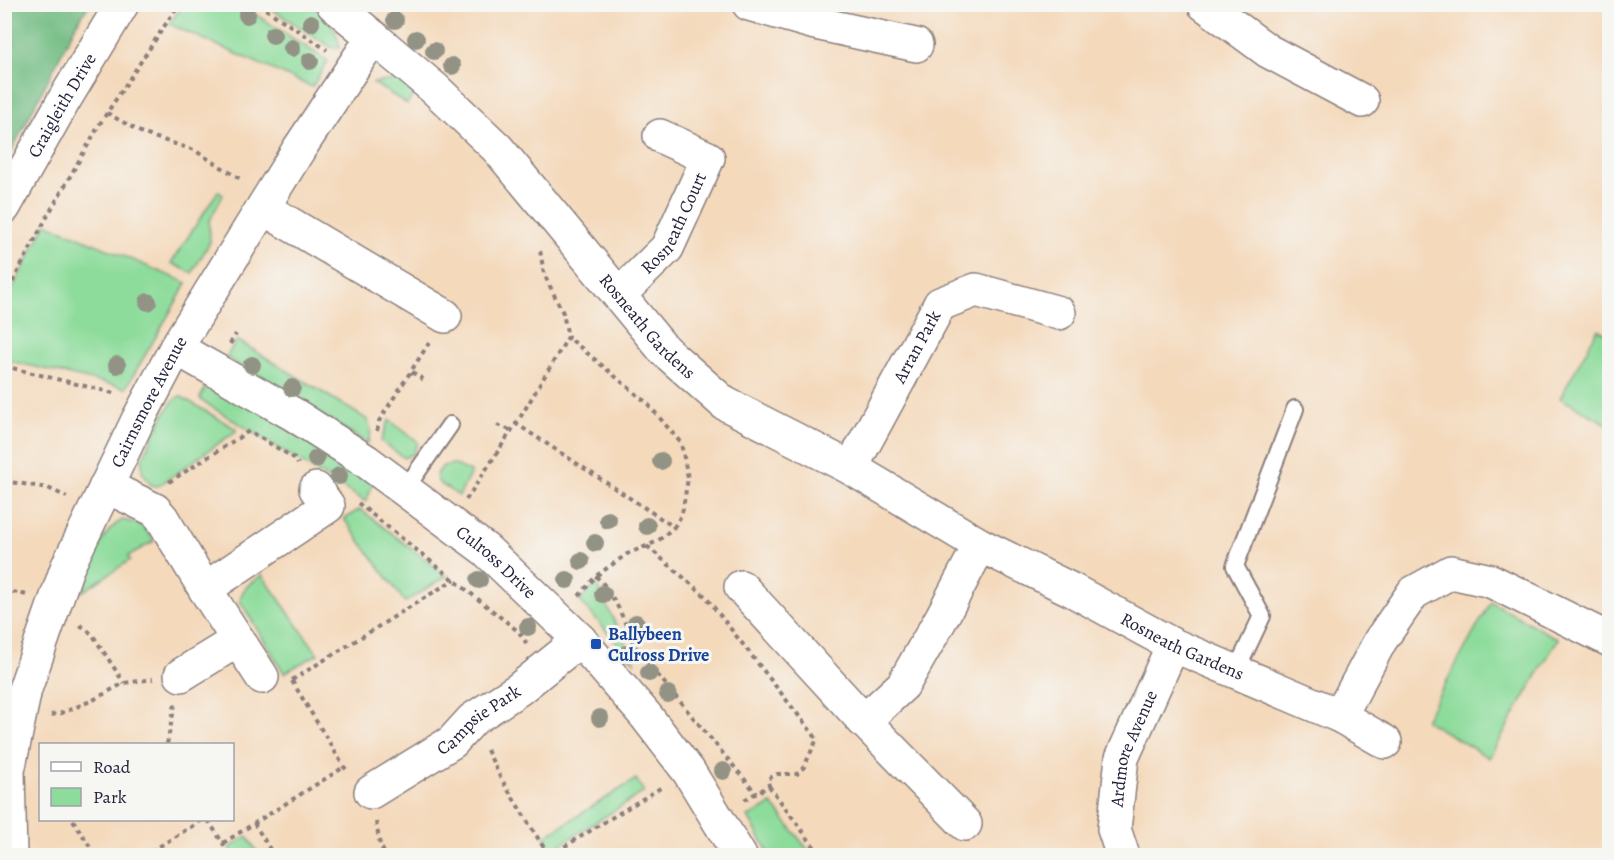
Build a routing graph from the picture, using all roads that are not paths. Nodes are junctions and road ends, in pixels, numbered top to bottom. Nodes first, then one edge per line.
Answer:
1 (122, 4) edge
2 (333, 4) edge
3 (749, 4) edge
4 (1204, 4) edge
5 (373, 37) junction
6 (916, 45) dead end
7 (1362, 100) dead end
8 (660, 135) dead end
9 (4, 207) edge
10 (263, 208) junction
11 (619, 295) junction
12 (1059, 313) dead end
13 (445, 316) road end
14 (176, 348) junction
15 (1294, 409) dead end
16 (450, 425) dead end
17 (851, 468) junction
18 (106, 486) junction
19 (405, 489) junction
20 (322, 497) road end
21 (980, 545) junction
22 (741, 587) dead end
23 (205, 589) junction
24 (237, 640) junction
25 (580, 640) junction
26 (1610, 640) edge
27 (1173, 645) junction
28 (1236, 671) junction
29 (182, 675) road end
30 (277, 678) road end
31 (1340, 716) junction
32 (864, 721) junction
33 (1385, 742) dead end
34 (371, 792) road end
35 (965, 824) dead end
36 (10, 855) edge
37 (740, 855) edge
38 (1123, 855) edge

1 - 9 street, Craigleith Drive
2 - 5 street
3 - 6 street
4 - 7 street
5 - 10 street, Cairnsmore Avenue
5 - 11 street, Rosneath Gardens
8 - 11 street, Rosneath Court
10 - 13 street
10 - 14 street, Cairnsmore Avenue
11 - 17 street, Rosneath Gardens
12 - 17 street, Arran Park
14 - 18 street, Cairnsmore Avenue
14 - 19 street, Culross Drive
15 - 28 lane
16 - 19 lane
17 - 21 street, Rosneath Gardens
18 - 23 street
18 - 36 street, Cairnsmore Avenue
19 - 25 street, Culross Drive
20 - 23 street
21 - 27 street, Rosneath Gardens
21 - 32 street
22 - 32 street
23 - 24 street
24 - 29 street
24 - 30 street
25 - 34 street, Campsie Park
25 - 37 street, Culross Drive
26 - 31 street
27 - 28 street, Rosneath Gardens
27 - 38 street, Ardmore Avenue
28 - 31 street, Rosneath Gardens
31 - 33 street, Rosneath Gardens
32 - 35 street

